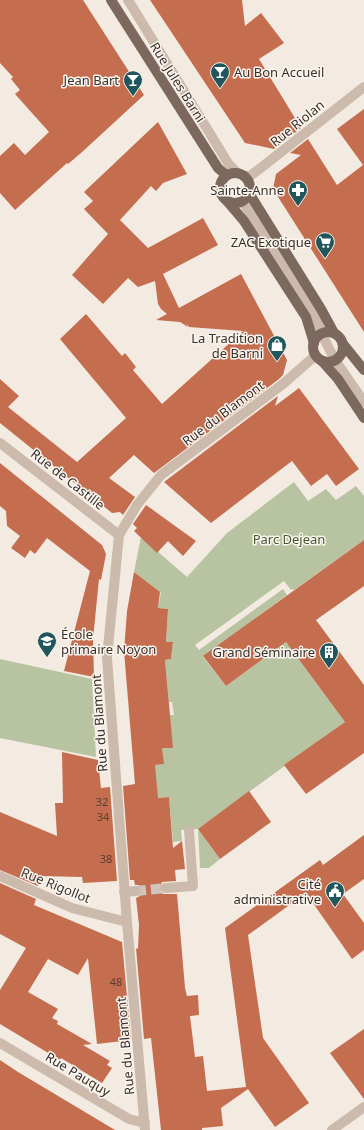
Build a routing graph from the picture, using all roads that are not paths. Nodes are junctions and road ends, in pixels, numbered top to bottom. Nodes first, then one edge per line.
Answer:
1 (111, 0) edge
2 (128, 0) edge
3 (364, 87) edge
4 (241, 174) junction
5 (226, 175) junction
6 (246, 197) junction
7 (227, 201) junction
8 (321, 333) junction
9 (334, 333) junction
10 (314, 343) junction
11 (343, 344) junction
12 (319, 358) junction
13 (335, 360) junction
14 (364, 370) edge
15 (364, 402) edge
16 (364, 418) edge
17 (0, 443) edge
18 (119, 535) junction
19 (189, 830) dead end
20 (0, 876) edge
21 (165, 888) tunnel mouth
22 (136, 891) tunnel mouth
23 (124, 892) junction
24 (127, 922) junction
25 (0, 1043) edge
26 (364, 1107) edge
27 (145, 1126) edge
28 (332, 1130) edge

1 - 5 main road, Rue Jules Barni
2 - 4 street
3 - 4 street, Rue Riolan
4 - 5 main road
4 - 6 main road
5 - 7 main road
6 - 7 main road
6 - 8 street
6 - 9 main road
7 - 10 main road
8 - 9 main road
8 - 10 main road
8 - 13 street
9 - 11 main road
10 - 12 main road
11 - 13 main road
11 - 14 main road
12 - 13 main road
12 - 16 main road
12 - 18 street, Rue du Blamont
13 - 15 street
17 - 18 street, Rue de Castille
18 - 23 street, Rue du Blamont
19 - 21 street
20 - 24 street, Rue Rigollot
22 - 23 street
23 - 24 street, Rue du Blamont
24 - 27 street, Rue du Blamont
25 - 27 street, Rue Pauquy
26 - 28 street

